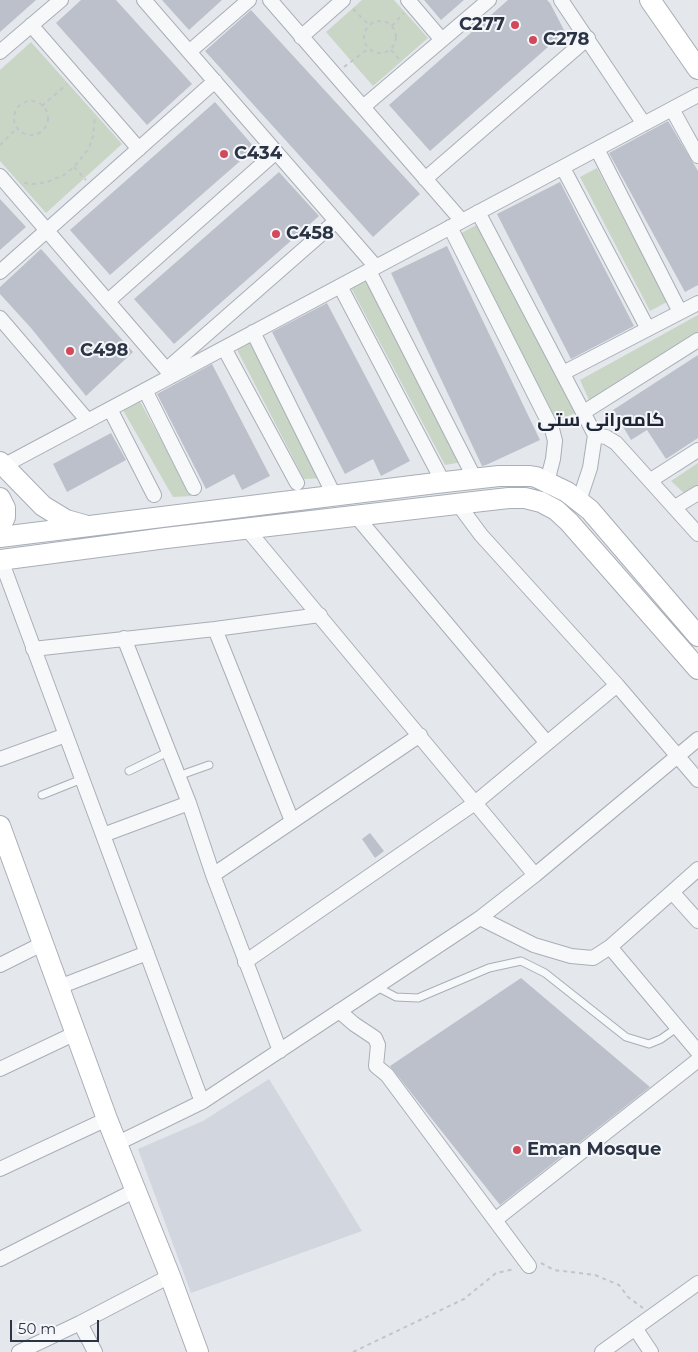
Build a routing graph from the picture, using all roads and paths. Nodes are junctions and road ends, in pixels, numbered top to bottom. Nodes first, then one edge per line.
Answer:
1 (60, 0) edge
2 (144, 0) edge
3 (249, 0) edge
4 (270, 0) edge
5 (489, 0) edge
6 (562, 0) edge
7 (650, 0) edge
8 (410, 2) edge
9 (347, 3) edge
10 (369, 25) junction
11 (31, 26) junction
12 (392, 26) junction
13 (301, 36) junction
14 (588, 38) junction
15 (442, 40) junction
16 (368, 48) junction
17 (0, 52) edge
18 (189, 52) junction
19 (698, 69) edge
20 (334, 74) junction
21 (76, 76) junction
22 (215, 82) junction
23 (698, 95) edge
24 (100, 104) junction
25 (42, 106) junction
26 (363, 107) junction
27 (672, 109) junction
28 (644, 124) junction
29 (17, 128) junction
30 (0, 145) edge
31 (139, 149) junction
32 (597, 149) junction
33 (276, 152) junction
34 (698, 156) edge
35 (74, 167) junction
36 (563, 168) junction
37 (2, 178) edge
38 (425, 179) junction
39 (94, 189) junction
40 (478, 212) junction
41 (336, 221) junction
42 (456, 224) junction
43 (47, 230) junction
44 (372, 269) junction
45 (0, 272) edge
46 (340, 286) junction
47 (108, 301) junction
48 (698, 302) edge
49 (680, 312) junction
50 (0, 318) edge
51 (648, 329) junction
52 (253, 332) junction
53 (698, 340) edge
54 (224, 348) junction
55 (169, 372) junction
56 (563, 373) junction
57 (145, 390) junction
58 (110, 408) junction
59 (584, 412) junction
60 (88, 420) junction
61 (595, 434) junction
62 (698, 450) edge
63 (2, 464) edge
64 (475, 479) junction
65 (651, 480) junction
66 (443, 482) junction
67 (546, 482) junction
68 (297, 483) dead end
69 (194, 488) dead end
70 (698, 493) edge
71 (154, 495) dead end
72 (334, 495) junction
73 (0, 498) edge
74 (579, 501) junction
75 (458, 504) junction
76 (675, 507) junction
77 (356, 516) junction
78 (163, 517) junction
79 (0, 526) edge
80 (93, 526) junction
81 (247, 529) junction
82 (698, 534) edge
83 (0, 537) edge
84 (166, 538) junction
85 (0, 560) edge
86 (320, 616) junction
87 (215, 630) junction
88 (698, 636) edge
89 (124, 638) junction
90 (33, 649) junction
91 (698, 670) edge
92 (617, 685) junction
93 (66, 735) junction
94 (420, 735) junction
95 (698, 739) edge
96 (547, 743) junction
97 (168, 752) junction
98 (677, 756) junction
99 (0, 759) edge
100 (209, 765) dead end
101 (129, 771) dead end
102 (178, 776) junction
103 (82, 778) junction
104 (698, 780) edge
105 (42, 795) dead end
106 (475, 803) junction
107 (188, 804) junction
108 (292, 821) junction
109 (0, 826) edge
110 (103, 835) junction
111 (698, 869) edge
112 (213, 875) junction
113 (535, 875) junction
114 (672, 892) junction
115 (480, 918) junction
116 (698, 921) edge
117 (44, 943) junction
118 (610, 947) junction
119 (147, 953) junction
120 (245, 962) junction
121 (0, 965) edge
122 (375, 986) junction
123 (59, 987) junction
124 (339, 1010) junction
125 (678, 1027) junction
126 (76, 1033) junction
127 (280, 1051) junction
128 (698, 1052) edge
129 (698, 1060) edge
130 (0, 1069) edge
131 (202, 1102) junction
132 (107, 1119) junction
133 (118, 1143) junction
134 (0, 1169) edge
135 (136, 1190) junction
136 (495, 1220) junction
137 (0, 1259) edge
138 (529, 1266) junction
139 (170, 1276) junction
140 (698, 1283) edge
141 (653, 1315) junction
142 (80, 1323) junction
143 (635, 1328) junction
144 (19, 1352) edge
145 (95, 1352) edge
146 (198, 1352) edge
147 (354, 1352) edge
148 (602, 1352) edge
149 (652, 1352) edge

1 - 11 street
2 - 18 street
3 - 18 street
4 - 13 street
5 - 15 street
6 - 14 street
7 - 19 main road
8 - 12 path
8 - 15 street
9 - 10 path
9 - 13 street
10 - 12 path
10 - 16 path
11 - 17 street
11 - 21 street
12 - 16 path
13 - 20 street
14 - 28 street
14 - 38 street
15 - 26 street
16 - 20 path
18 - 22 street
20 - 26 street
21 - 24 street
21 - 25 path
22 - 31 street
22 - 33 street
23 - 27 street
24 - 31 street
24 - 35 path
25 - 29 path
25 - 29 path
26 - 38 street
27 - 28 street
27 - 34 street
28 - 32 street
29 - 30 path
31 - 39 street
32 - 36 street
32 - 49 street
33 - 41 street
33 - 47 street
35 - 37 path
35 - 39 path
36 - 40 street
36 - 51 street
37 - 43 street
38 - 42 street
39 - 43 street
40 - 42 street
40 - 56 street
41 - 44 street
41 - 55 street
42 - 44 street
42 - 67 street
43 - 45 street
43 - 47 street
44 - 46 street
44 - 64 street
46 - 52 street
46 - 66 street
47 - 55 street
48 - 49 street
49 - 51 street
50 - 60 street
51 - 56 street
52 - 54 street
52 - 72 street
53 - 59 street
54 - 55 street
54 - 68 street
55 - 57 street
56 - 59 street
57 - 58 street
57 - 69 street
58 - 60 street
58 - 71 street
59 - 61 street
60 - 63 street
61 - 65 street
61 - 74 street
62 - 65 street
63 - 80 main road
64 - 66 main road
64 - 67 main road
65 - 76 street
66 - 72 main road
67 - 74 main road
70 - 76 street
72 - 78 main road
73 - 79 main road
74 - 88 main road
75 - 77 main road
75 - 91 main road
75 - 92 street
76 - 82 street
77 - 81 main road
77 - 96 street
78 - 80 main road
78 - 84 main road
80 - 83 main road
81 - 84 main road
81 - 86 street
84 - 85 main road
85 - 90 street
86 - 87 street
86 - 94 street
87 - 89 street
87 - 108 street
89 - 90 street
89 - 97 street
90 - 93 street
92 - 96 street
92 - 98 street
93 - 99 street
93 - 103 street
94 - 106 street
94 - 108 street
95 - 98 street
96 - 106 street
97 - 101 lane
97 - 102 street
98 - 104 street
98 - 113 street
100 - 102 lane
102 - 107 street
103 - 105 lane
103 - 110 street
106 - 113 street
106 - 120 street
107 - 110 street
107 - 112 street
108 - 112 street
109 - 117 main road
110 - 119 street
111 - 114 street
112 - 120 street
113 - 115 street
114 - 116 street
114 - 118 street
115 - 118 street
115 - 122 street
117 - 121 street
117 - 123 main road
118 - 125 street
119 - 123 street
119 - 131 street
120 - 127 street
122 - 124 street
122 - 125 lane
123 - 126 main road
124 - 127 street
124 - 136 street
125 - 128 street
126 - 130 street
126 - 132 main road
127 - 131 street
129 - 136 street
131 - 133 street
132 - 133 main road
132 - 134 street
133 - 135 main road
135 - 137 street
135 - 139 main road
136 - 138 street
138 - 141 path
138 - 147 path
139 - 142 street
139 - 146 main road
140 - 141 street
141 - 143 street
142 - 144 street
142 - 145 street
143 - 148 street
143 - 149 street

